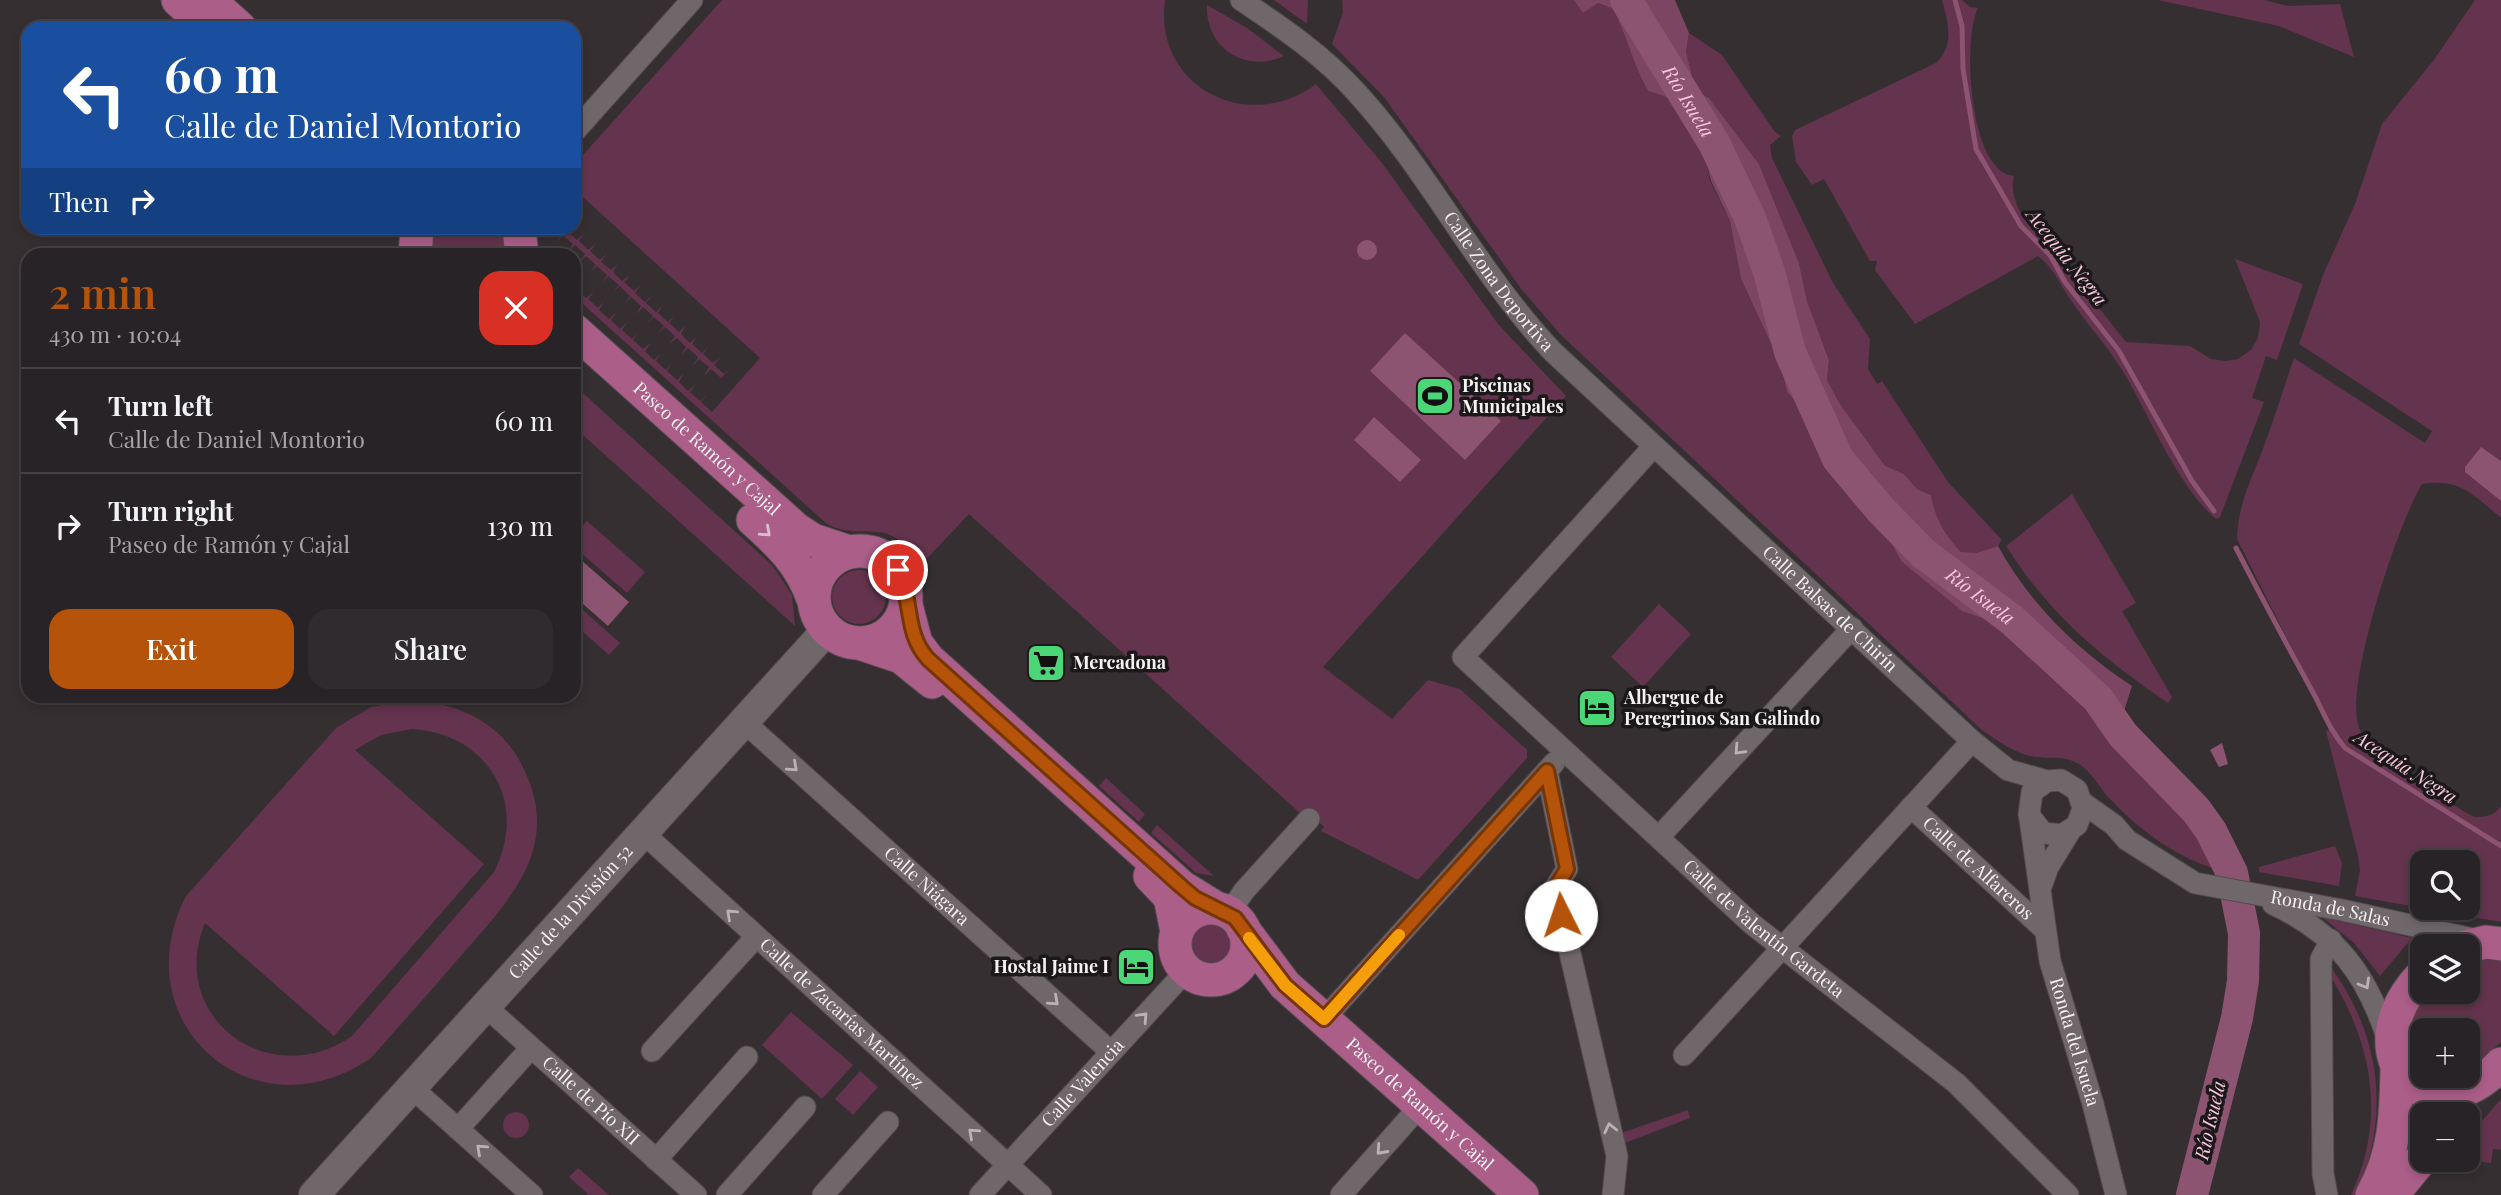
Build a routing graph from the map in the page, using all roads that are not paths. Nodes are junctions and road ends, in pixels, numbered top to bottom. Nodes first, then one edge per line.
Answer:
1 (178, 0) edge
2 (209, 0) edge
3 (692, 0) edge
4 (1241, 0) edge
5 (201, 21) edge
6 (232, 21) edge
7 (581, 124) edge
8 (581, 336) edge
9 (581, 365) edge
10 (1654, 446) junction
11 (849, 552) junction
12 (813, 599) junction
13 (906, 605) junction
14 (1853, 628) junction
15 (827, 630) junction
16 (862, 644) junction
17 (743, 721) junction
18 (1972, 741) junction
19 (1564, 751) junction
20 (2008, 770) junction
21 (1547, 771) junction
22 (2047, 781) junction
23 (2083, 803) junction
24 (1911, 807) junction
25 (2029, 815) junction
26 (1309, 819) dead end
27 (2072, 830) junction
28 (642, 832) junction
29 (1659, 836) junction
30 (2127, 840) junction
31 (2041, 886) junction
32 (2258, 897) junction
33 (1230, 917) junction
34 (2044, 929) junction
35 (1177, 932) junction
36 (756, 937) junction
37 (2331, 940) junction
38 (2484, 944) edge
39 (1782, 947) junction
40 (1187, 970) junction
41 (1233, 972) junction
42 (1285, 985) junction
43 (2410, 990) edge
44 (485, 1006) junction
45 (1324, 1019) junction
46 (531, 1048) junction
47 (652, 1051) dead end
48 (1111, 1052) junction
49 (1684, 1055) dead end
50 (747, 1057) dead end
51 (2394, 1058) junction
52 (2498, 1068) edge
53 (411, 1087) junction
54 (2468, 1102) edge
55 (1421, 1105) junction
56 (804, 1107) dead end
57 (888, 1122) dead end
58 (458, 1129) junction
59 (656, 1160) junction
60 (1008, 1164) junction
61 (2411, 1172) edge
62 (323, 1192) edge
63 (532, 1195) edge
64 (696, 1195) edge
65 (727, 1195) edge
66 (823, 1195) edge
67 (980, 1195) edge
68 (1041, 1195) edge
69 (1340, 1195) edge
70 (1522, 1195) edge
71 (1613, 1195) edge
72 (2068, 1195) edge
73 (2116, 1195) edge
74 (2327, 1195) edge
75 (2372, 1195) edge
76 (2392, 1195) edge

1 - 5 main road
2 - 6 main road
3 - 7 street
4 - 10 street, Calle Zona Deportiva
8 - 11 main road, Paseo de Ramón y Cajal
9 -> 12 main road, Paseo de Ramón y Cajal
10 - 14 street, Calle Balsas de Chirín
10 - 19 street, Calle de Valentín Gardeta
11 - 12 main road
11 - 13 main road
12 - 15 main road
13 - 16 main road
13 - 33 main road, Paseo de Ramón y Cajal
14 - 18 street, Calle Balsas de Chirín
14 -> 29 street
15 - 16 main road
15 - 17 main road, Calle de la División 52
16 - 35 main road
17 - 28 main road, Calle de la División 52
17 -> 48 street, Calle Niágara
18 - 20 street, Calle Balsas de Chirín
18 - 24 street
19 - 21 street
19 - 29 street, Calle de Valentín Gardeta
20 - 22 street, Calle Balsas de Chirín
20 - 25 street, Calle Balsas de Chirín
21 - 45 street
71 -> 21 street
22 - 23 street
22 - 25 street
23 - 27 street
23 - 30 street
24 - 34 street, Calle de Alfareros
24 - 39 street
25 - 27 street
25 - 31 street, Ronda del Isuela
26 - 33 street
27 - 30 street
27 - 31 street, Ronda del Isuela
36 -> 28 street, Calle de Zacarías Martínez
28 - 44 main road, Calle de la División 52
29 - 39 street, Calle de Valentín Gardeta
30 - 32 street
31 - 34 street, Ronda del Isuela
32 - 37 street, Ronda de Salas
32 - 38 street, Ronda de Salas
33 - 35 main road
33 - 41 main road
33 - 42 main road, Paseo de Ramón y Cajal
34 - 73 street, Ronda del Isuela
35 - 40 main road
36 - 47 street
60 -> 36 street, Calle de Zacarías Martínez
37 -> 51 street, Ronda de Salas
37 - 74 street, Ronda de Salas
39 - 49 street
39 - 72 street, Calle de Valentín Gardeta
40 - 41 main road
48 -> 40 street, Calle Valencia
41 - 42 main road, Paseo de Ramón y Cajal
42 - 45 main road, Paseo de Ramón y Cajal
43 - 51 main road
44 - 46 street, Calle de Pío XII
44 - 53 main road, Calle de la División 52
45 - 55 main road, Paseo de Ramón y Cajal
46 - 58 street
46 - 59 street, Calle de Pío XII
48 - 60 street, Calle Valencia
50 - 59 street
51 - 52 main road
51 - 75 main road
52 - 54 main road
53 - 58 street
53 - 62 main road, Calle de la División 52
55 -> 69 street
55 - 70 main road, Paseo de Ramón y Cajal
56 - 65 street
57 - 66 street
63 -> 58 street
59 - 64 street, Calle de Pío XII
60 - 67 street, Calle Valencia
60 - 68 street, Calle de Zacarías Martínez
61 - 76 main road

